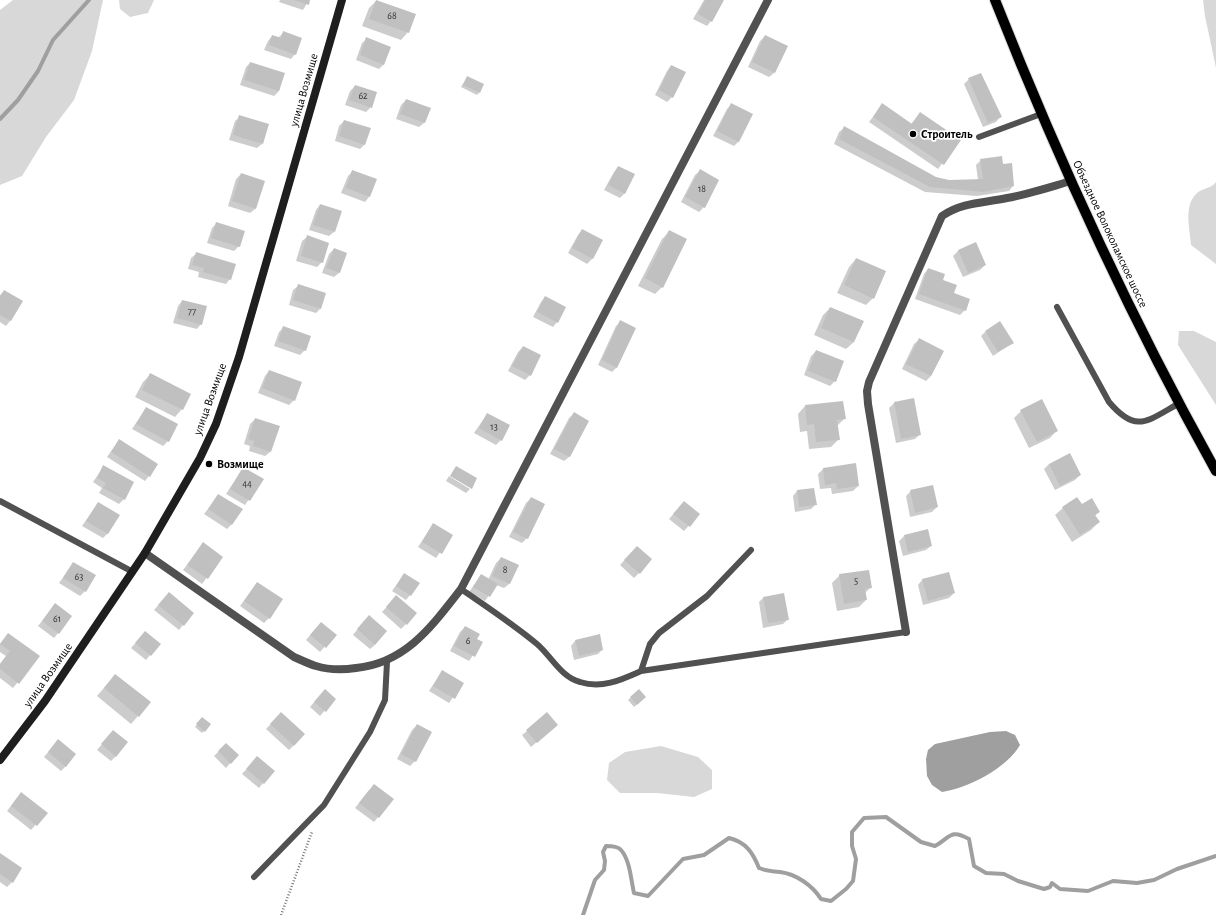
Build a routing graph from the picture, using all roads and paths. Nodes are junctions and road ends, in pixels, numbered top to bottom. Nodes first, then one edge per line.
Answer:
1 (342, 0) edge
2 (768, 0) edge
3 (995, 0) edge
4 (1041, 114) junction
5 (979, 137) dead end
6 (1071, 181) junction
7 (1057, 308) dead end
8 (1178, 404) junction
9 (1216, 471) edge
10 (0, 501) edge
11 (751, 550) dead end
12 (145, 554) junction
13 (133, 572) junction
14 (460, 589) junction
15 (906, 632) joint
16 (387, 662) junction
17 (641, 671) junction
18 (0, 760) edge
19 (313, 831) dead end
20 (254, 877) dead end
21 (281, 915) edge

1 - 12 main road, улица Возмище
2 - 14 street
3 - 4 main road, Объездное Волоколамское шоссе
4 - 5 lane
4 - 6 main road, Объездное Волоколамское шоссе
6 - 8 main road, Объездное Волоколамское шоссе
6 - 15 street
7 - 8 lane
8 - 9 main road, Объездное Волоколамское шоссе
10 - 13 lane
11 - 17 lane
12 - 13 main road, улица Возмище
12 - 16 street
13 - 18 main road, улица Возмище
14 - 16 street
14 - 17 lane
15 - 17 lane
16 - 20 lane
19 - 21 path

